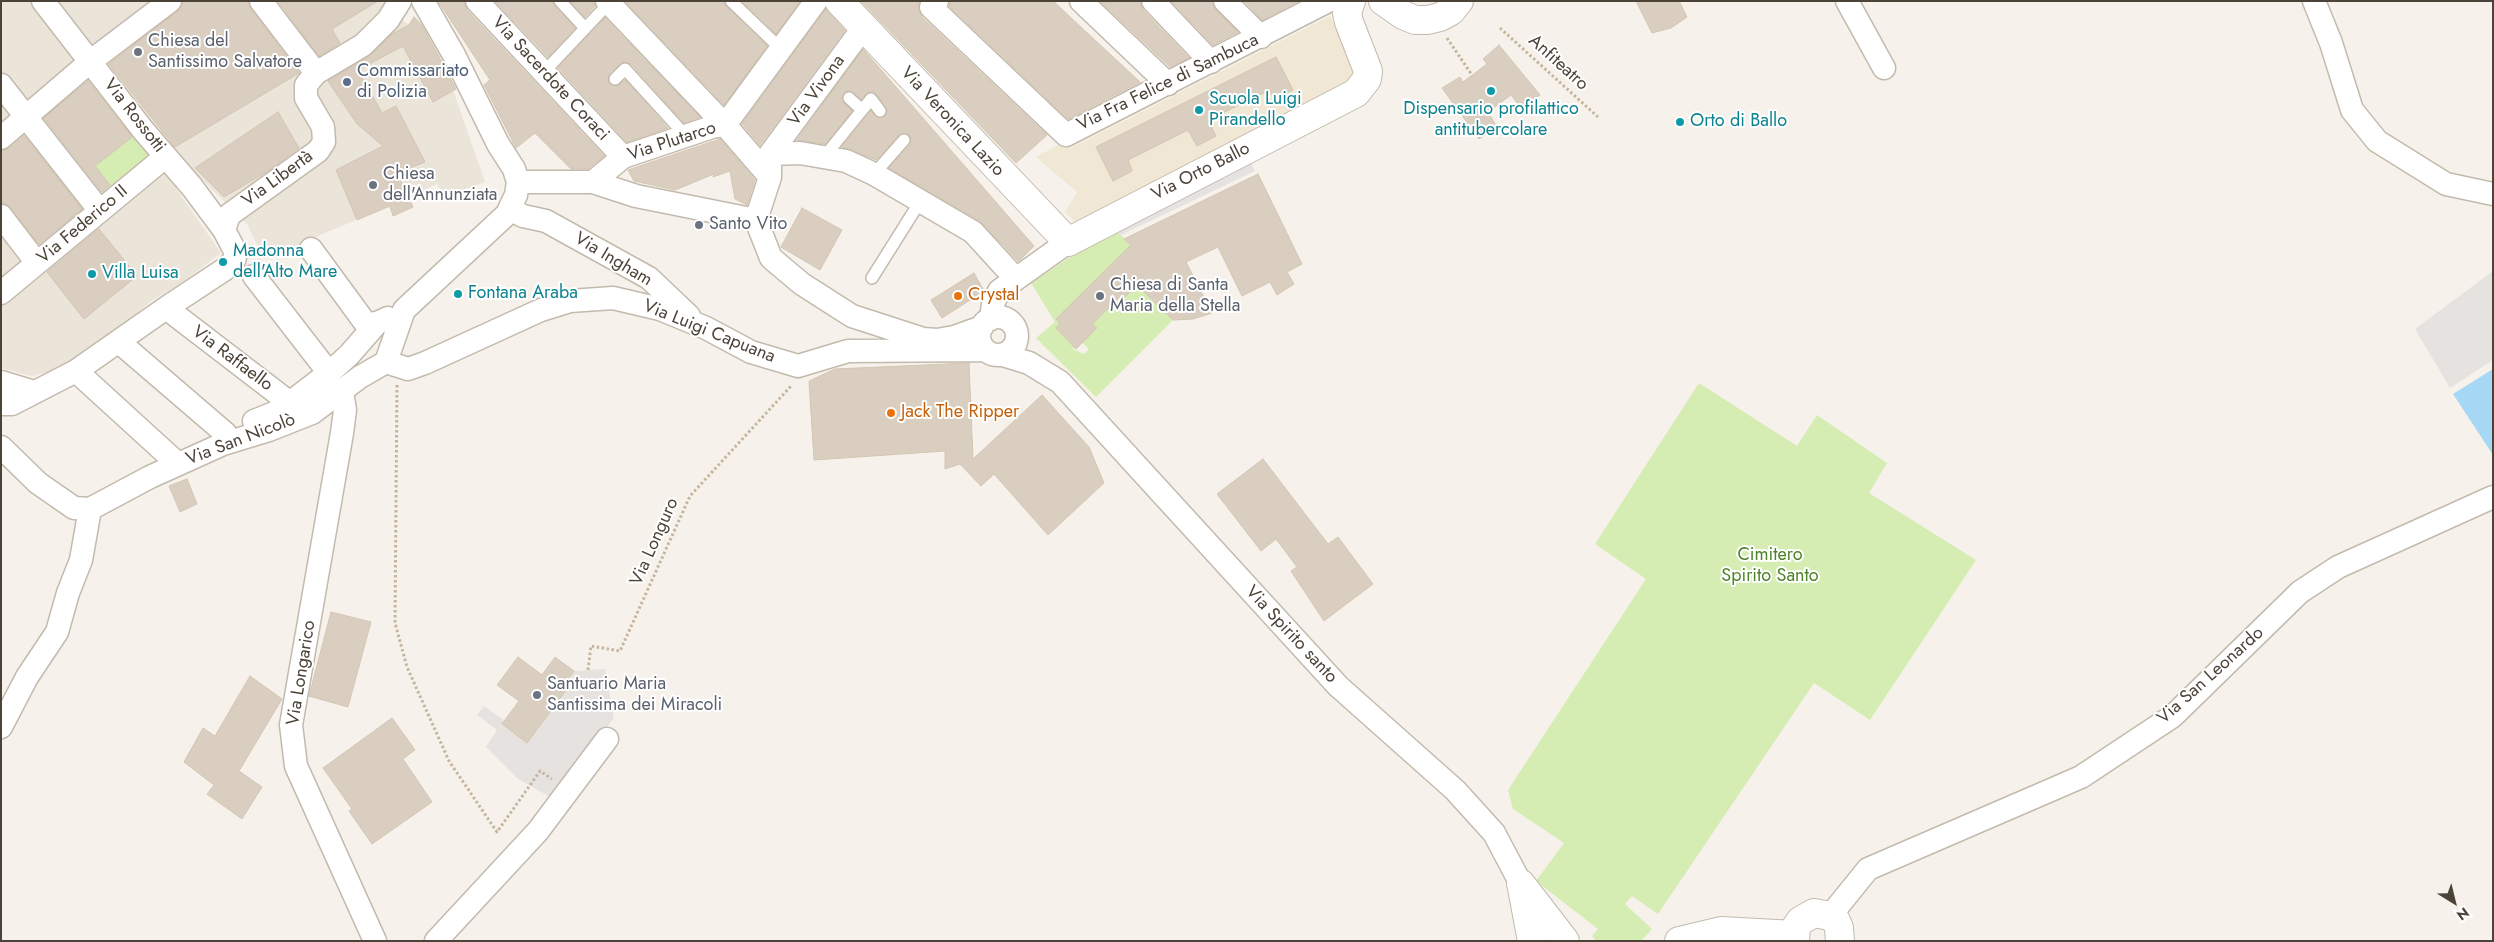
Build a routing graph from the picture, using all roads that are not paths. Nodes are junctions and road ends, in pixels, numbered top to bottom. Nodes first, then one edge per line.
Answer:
1 (43, 1) edge
2 (261, 1) edge
3 (423, 1) edge
4 (478, 1) edge
5 (560, 1) edge
6 (732, 1) edge
7 (816, 1) edge
8 (839, 1) edge
9 (1081, 1) edge
10 (1153, 1) edge
11 (1225, 1) edge
12 (1383, 1) edge
13 (1459, 1) edge
14 (1847, 1) edge
15 (2314, 1) edge
16 (609, 2) edge
17 (1344, 2) edge
18 (160, 4) edge
19 (395, 4) edge
20 (934, 4) edge
21 (585, 28) junction
22 (863, 28) junction
23 (1261, 37) junction
24 (780, 48) junction
25 (91, 61) junction
26 (1211, 62) junction
27 (1884, 68) dead end
28 (544, 72) junction
29 (316, 73) junction
30 (615, 79) dead end
31 (1168, 84) junction
32 (1, 85) edge
33 (849, 98) dead end
34 (862, 110) junction
35 (880, 111) dead end
36 (26, 116) junction
37 (725, 125) junction
38 (686, 136) junction
39 (1, 138) edge
40 (904, 140) dead end
41 (770, 154) junction
42 (165, 156) junction
43 (623, 157) junction
44 (824, 158) junction
45 (874, 174) junction
46 (770, 177) junction
47 (518, 182) junction
48 (593, 182) junction
49 (2493, 194) edge
50 (921, 200) junction
51 (510, 209) junction
52 (100, 211) junction
53 (1, 216) edge
54 (756, 220) junction
55 (224, 230) junction
56 (1068, 242) junction
57 (311, 249) dead end
58 (37, 263) junction
59 (1021, 274) junction
60 (254, 276) dead end
61 (872, 278) dead end
62 (1, 293) edge
63 (404, 310) junction
64 (170, 311) junction
65 (377, 323) junction
66 (987, 323) junction
67 (706, 328) junction
68 (1015, 328) junction
69 (119, 342) junction
70 (994, 352) junction
71 (392, 364) junction
72 (76, 371) junction
73 (329, 374) junction
74 (1, 382) edge
75 (1060, 382) junction
76 (34, 392) junction
77 (342, 392) junction
78 (290, 403) junction
79 (1, 404) edge
80 (224, 439) junction
81 (1, 447) edge
82 (178, 464) junction
83 (2493, 497) edge
84 (90, 508) junction
85 (1, 727) edge
86 (607, 739) dead end
87 (1521, 884) junction
88 (1830, 916) junction
89 (1795, 938) edge
90 (375, 941) edge
91 (436, 941) edge
92 (1532, 941) edge
93 (1565, 941) edge
94 (1679, 941) edge
95 (1840, 941) edge

1 - 25 street, Via Rossotti
2 - 29 street
3 - 47 street
4 - 28 street, Via Sacerdote Coraci
5 - 21 lane
6 - 24 lane
7 - 24 street, Via Plutarco
8 - 22 street, Via Veronica Lazio
9 - 31 street
10 - 26 street
11 - 23 street
12 - 13 street
14 - 27 street
15 - 49 street
16 - 21 lane
16 - 37 street
17 - 23 street, Via Fra Felice di Sambuca
17 - 56 street, Via Orto Ballo
18 - 25 street
19 - 29 street
20 - 31 street, Via Fra Felice di Sambuca
21 - 28 lane
22 - 41 street, Via Vivona
22 - 56 street, Via Veronica Lazio
23 - 26 street, Via Fra Felice di Sambuca
24 - 37 street, Via Plutarco
25 - 36 street
25 - 42 street, Via Rossotti
26 - 31 street, Via Fra Felice di Sambuca
28 - 43 street, Via Sacerdote Coraci
29 - 55 street, Via Libertà
30 - 38 lane
32 - 36 street
33 - 34 lane
34 - 35 lane
34 - 44 lane
36 - 39 street
36 - 52 street
37 - 38 street, Via Plutarco
37 - 46 street
38 - 43 street, Via Plutarco
40 - 45 lane
41 - 44 street
41 - 46 street
42 - 52 street, Via Federico II
42 - 55 street, Via Rossotti
43 - 48 street, Via Plutarco
44 - 45 street
45 - 50 street
46 - 54 street
47 - 48 street
47 - 51 street
48 - 54 street
50 - 59 street
50 - 61 lane
51 - 63 street
51 - 67 street, Via Ingham
52 - 58 street, Via Federico II
53 - 58 street
54 - 66 street
55 - 64 street, Via Rossotti
56 - 59 street
57 - 65 street
58 - 62 street, Via Federico II
59 - 66 street
59 - 68 street
60 - 73 street
63 - 65 street
63 - 71 street
64 - 69 street
64 - 78 street, Via Raffaello
65 - 73 street
66 - 68 street
66 - 70 street
67 - 70 street, Via Luigi Capuana
67 - 71 street, Via Luigi Capuana
68 - 70 street
68 - 75 street
69 - 72 street
69 - 80 street
70 - 75 street, Via Luigi Capuana
71 - 77 street, Via San Nicolò
72 - 76 street
72 - 82 street
73 - 78 street
74 - 76 street
75 - 87 street, Via Spirito santo
76 - 79 street
77 - 80 street, Via San Nicolò
77 - 90 street, Via Longarico
78 - 80 street
80 - 82 street, Via San Nicolò
81 - 84 street
82 - 84 street, Via San Nicolò
83 - 88 street, Via San Leonardo
84 - 85 street
86 - 91 street
87 - 92 street, Via Spirito santo
87 - 93 street, Via Spirito santo
88 - 89 street
88 - 95 street
89 - 94 street

